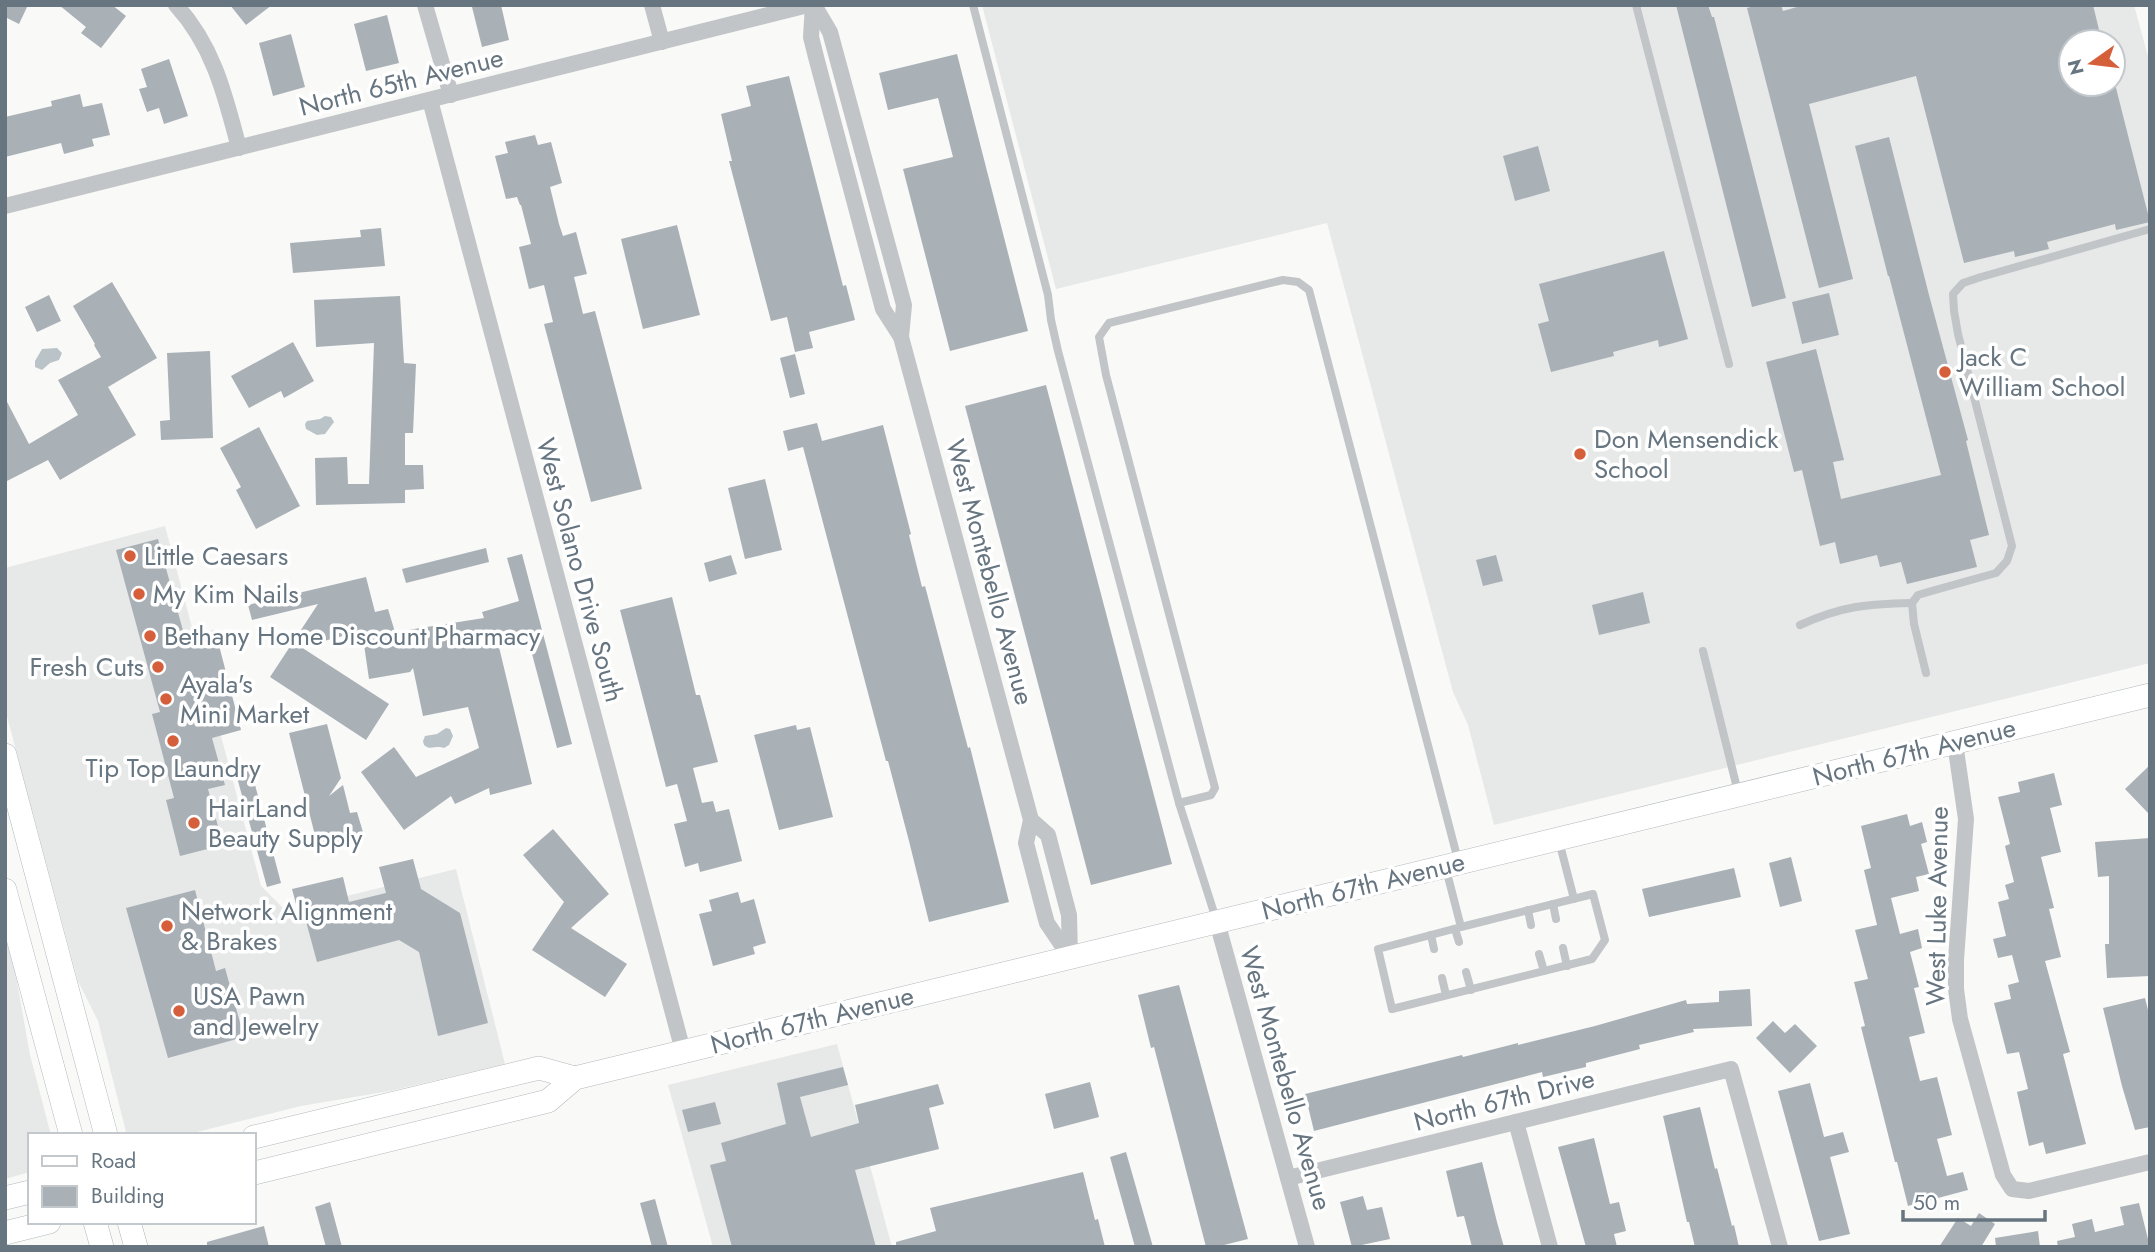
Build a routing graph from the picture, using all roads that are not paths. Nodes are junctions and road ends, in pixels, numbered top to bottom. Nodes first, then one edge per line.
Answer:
1 (176, 5) edge
2 (425, 5) edge
3 (652, 5) edge
4 (812, 5) edge
5 (973, 5) edge
6 (1636, 5) edge
7 (662, 42) junction
8 (451, 95) junction
9 (430, 100) junction
10 (239, 148) junction
11 (5, 206) edge
12 (2150, 229) edge
13 (1729, 365) dead end
14 (1912, 603) junction
15 (1800, 625) dead end
16 (1703, 651) dead end
17 (1926, 673) dead end
18 (2150, 695) edge
19 (1955, 743) junction
20 (5, 755) edge
21 (1738, 795) junction
22 (1179, 803) junction
23 (1031, 820) junction
24 (1558, 839) junction
25 (1452, 865) junction
26 (5, 890) edge
27 (1574, 899) junction
28 (1553, 904) junction
29 (1528, 910) junction
30 (1556, 919) dead end
31 (1217, 922) junction
32 (1531, 925) dead end
33 (1458, 928) junction
34 (1430, 935) junction
35 (1459, 942) dead end
36 (1563, 948) dead end
37 (1434, 949) dead end
38 (1539, 954) dead end
39 (1070, 957) junction
40 (1567, 965) junction
41 (1544, 971) junction
42 (1466, 972) dead end
43 (1441, 978) dead end
44 (1471, 989) junction
45 (1447, 995) junction
46 (683, 1051) junction
47 (575, 1077) junction
48 (1516, 1122) junction
49 (70, 1133) edge
50 (105, 1133) edge
51 (256, 1137) edge
52 (2150, 1162) edge
53 (256, 1173) edge
54 (1288, 1178) junction
55 (28, 1192) edge
56 (5, 1198) edge
57 (41, 1224) edge
58 (96, 1224) edge
59 (130, 1224) edge
60 (5, 1233) edge
61 (102, 1247) edge
62 (136, 1247) edge
63 (1307, 1247) edge
64 (1550, 1247) edge
65 (1780, 1247) edge

1 - 10 street
2 - 8 street
3 - 7 street
4 - 7 street, North 65th Avenue
4 - 23 street, West Montebello Avenue
5 - 22 lane
6 - 13 lane
7 - 8 street, North 65th Avenue
8 - 9 street, North 65th Avenue
9 - 10 street, North 65th Avenue
9 - 46 street, West Solano Drive South
10 - 11 street, North 65th Avenue
12 - 14 lane
14 - 15 lane
14 - 17 lane
16 - 21 lane
18 - 19 main road, North 67th Avenue
19 - 21 main road, North 67th Avenue
19 - 52 street, West Luke Avenue
20 - 50 main road
21 - 24 main road, North 67th Avenue
22 - 25 lane
22 - 31 lane
23 - 39 street, West Montebello Avenue
23 - 39 street, West Montebello Avenue
24 - 25 main road, North 67th Avenue
24 - 27 lane
25 - 31 main road, North 67th Avenue
25 - 33 lane
26 - 49 main road
27 - 28 lane
27 - 40 lane
28 - 29 lane
28 - 30 lane
29 - 32 lane
29 - 33 lane
31 - 39 main road, North 67th Avenue
31 - 54 street, West Montebello Avenue
33 - 34 lane
33 - 35 lane
34 - 37 lane
34 - 45 lane
36 - 40 lane
38 - 41 lane
39 - 46 main road, North 67th Avenue
40 - 41 lane
41 - 44 lane
42 - 44 lane
43 - 45 lane
44 - 45 lane
46 - 47 main road, North 67th Avenue
47 - 51 main road, North 67th Avenue
47 - 53 main road, North 67th Avenue
48 - 54 street, North 67th Drive
48 - 64 street
48 - 65 street, North 67th Drive
54 - 63 street, West Montebello Avenue
55 - 56 main road
57 - 60 main road
58 - 61 main road
59 - 62 main road

